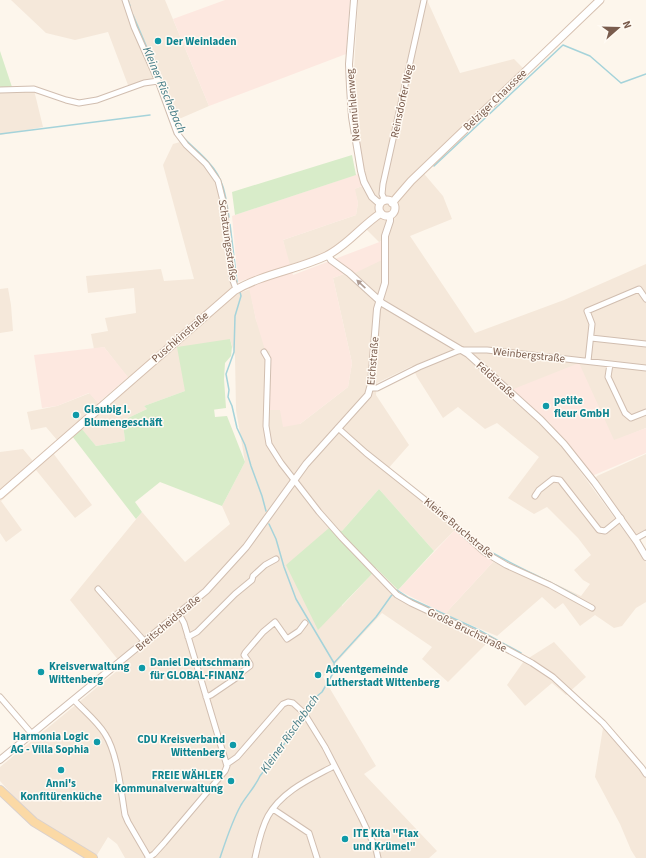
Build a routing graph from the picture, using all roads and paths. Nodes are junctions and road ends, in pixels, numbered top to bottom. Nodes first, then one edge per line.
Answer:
1 (125, 0) edge
2 (354, 0) edge
3 (424, 0) edge
4 (600, 0) edge
5 (158, 81) junction
6 (0, 90) edge
7 (386, 202) junction
8 (381, 213) junction
9 (390, 216) junction
10 (328, 255) junction
11 (238, 288) junction
12 (646, 299) edge
13 (379, 301) junction
14 (591, 338) junction
15 (646, 344) edge
16 (462, 350) junction
17 (264, 352) dead end
18 (588, 361) junction
19 (610, 364) junction
20 (646, 368) edge
21 (371, 388) junction
22 (646, 412) edge
23 (338, 428) junction
24 (294, 480) junction
25 (0, 495) edge
26 (535, 496) dead end
27 (621, 518) junction
28 (646, 533) edge
29 (635, 539) junction
30 (646, 557) edge
31 (276, 559) dead end
32 (98, 589) dead end
33 (592, 608) dead end
34 (179, 614) junction
35 (305, 623) dead end
36 (188, 637) junction
37 (144, 642) junction
38 (0, 697) edge
39 (206, 697) junction
40 (74, 700) junction
41 (32, 734) junction
42 (0, 760) edge
43 (227, 764) junction
44 (334, 766) junction
45 (646, 774) edge
46 (0, 790) edge
47 (273, 809) junction
48 (94, 858) edge
49 (149, 858) edge
50 (255, 858) edge
51 (317, 858) edge
52 (378, 858) edge

1 - 5 street, Schatzungsstraße
2 - 7 street, Neumühlenweg
3 - 7 street, Reinsdorfer Weg
4 - 7 main road, Belziger Chaussee
5 - 6 street
5 - 11 street, Schatzungsstraße
7 - 8 main road
7 - 9 main road
8 - 9 main road
8 - 10 main road, Puschkinstraße
9 - 13 street, Eichstraße
10 - 11 main road, Puschkinstraße
13 -> 10 street, Feldstraße
11 - 25 main road, Puschkinstraße
12 - 14 street
13 - 16 street, Feldstraße
13 - 21 street, Eichstraße
14 - 15 street
14 - 18 street
16 - 18 street, Weinbergstraße
16 - 21 street, Weinbergstraße
16 - 27 street, Feldstraße
17 - 24 street, Große Bruchstraße
18 - 19 street, Weinbergstraße
19 - 20 street, Weinbergstraße
19 - 22 street
21 - 23 street, Eichstraße
23 - 24 street, Eichstraße
23 - 33 street, Kleine Bruchstraße
24 - 34 street, Breitscheidstraße
24 - 45 street, Große Bruchstraße
26 - 27 street
27 - 29 street, Feldstraße
28 - 29 street
29 - 30 street, Feldstraße
31 - 36 street
32 - 37 street
34 - 36 street
34 - 37 street, Breitscheidstraße
35 - 39 street
36 - 39 street
37 - 40 street, Breitscheidstraße
38 - 41 street
39 - 43 street
40 - 41 street, Breitscheidstraße
40 - 49 street
41 - 42 street, Breitscheidstraße
43 - 44 street
43 - 49 street
44 - 47 street
44 - 52 street
46 - 48 main road
47 - 50 street
47 - 51 street

